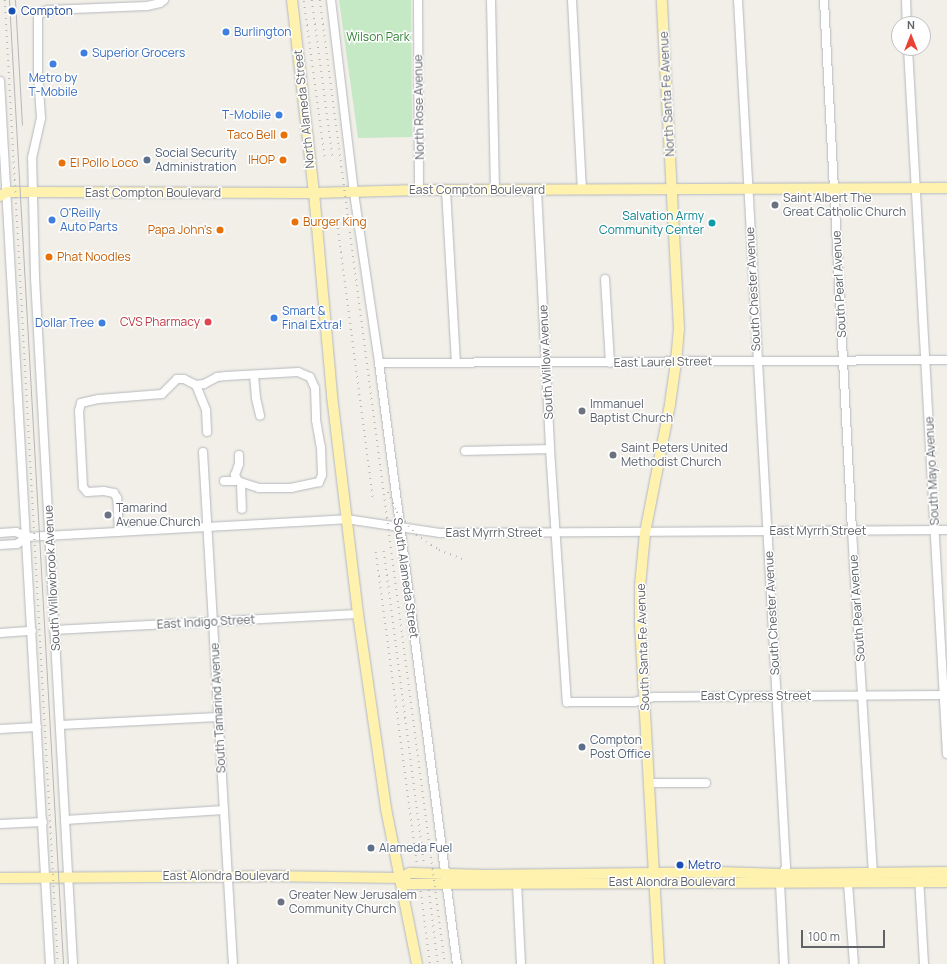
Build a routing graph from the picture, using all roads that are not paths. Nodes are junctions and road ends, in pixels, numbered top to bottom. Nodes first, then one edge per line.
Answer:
1 (164, 0) edge
2 (292, 0) edge
3 (331, 0) edge
4 (418, 0) edge
5 (491, 0) edge
6 (572, 0) edge
7 (662, 0) edge
8 (738, 0) edge
9 (824, 0) edge
10 (906, 0) edge
11 (907, 16) edge
12 (908, 56) edge
13 (0, 81) edge
14 (672, 188) junction
15 (748, 188) junction
16 (914, 188) junction
17 (947, 188) edge
18 (834, 189) junction
19 (419, 190) junction
20 (446, 190) junction
21 (495, 190) junction
22 (536, 190) junction
23 (582, 190) junction
24 (2, 192) edge
25 (33, 192) junction
26 (354, 192) junction
27 (314, 193) junction
28 (605, 279) dead end
29 (843, 360) junction
30 (925, 360) junction
31 (947, 360) edge
32 (757, 361) junction
33 (546, 362) junction
34 (676, 362) junction
35 (379, 363) junction
36 (456, 363) junction
37 (610, 363) junction
38 (254, 375) junction
39 (196, 385) junction
40 (260, 416) dead end
41 (208, 432) dead end
42 (550, 449) junction
43 (464, 451) dead end
44 (203, 452) dead end
45 (239, 455) dead end
46 (224, 481) dead end
47 (240, 482) junction
48 (242, 509) dead end
49 (346, 519) junction
50 (207, 527) junction
51 (399, 528) junction
52 (935, 530) junction
53 (947, 530) edge
54 (768, 531) junction
55 (852, 531) junction
56 (0, 532) edge
57 (119, 532) junction
58 (645, 533) junction
59 (557, 534) junction
60 (46, 536) junction
61 (27, 538) junction
62 (0, 545) edge
63 (358, 614) junction
64 (213, 622) junction
65 (54, 630) junction
66 (32, 631) junction
67 (0, 633) edge
68 (862, 695) junction
69 (945, 695) edge
70 (777, 696) junction
71 (644, 700) junction
72 (567, 702) joint
73 (218, 717) junction
74 (60, 725) junction
75 (37, 727) junction
76 (0, 729) edge
77 (947, 754) edge
78 (706, 783) dead end
79 (649, 784) junction
80 (224, 810) junction
81 (65, 820) junction
82 (43, 822) junction
83 (0, 824) edge
84 (654, 872) junction
85 (947, 872) edge
86 (228, 876) junction
87 (69, 877) junction
88 (919, 877) junction
89 (0, 878) edge
90 (49, 878) junction
91 (400, 878) junction
92 (781, 878) junction
93 (873, 878) junction
94 (446, 879) junction
95 (947, 882) edge
96 (517, 883) junction
97 (655, 883) junction
98 (848, 883) junction
99 (50, 964) edge
100 (73, 964) edge
101 (233, 964) edge
102 (417, 964) edge
103 (457, 964) edge
104 (521, 964) edge
105 (659, 964) edge
106 (784, 964) edge
107 (854, 964) edge
108 (924, 964) edge

1 - 25 street, South Willowbrook Avenue
2 - 27 main road, North Alameda Street
3 - 26 street
4 - 19 street, North Rose Avenue
5 - 21 street
6 - 23 street
7 - 14 main road, North Santa Fe Avenue
8 - 15 street, South Chester Avenue
9 - 18 street, South Pearl Avenue
10 - 11 street
12 - 16 street, South Mayo Avenue
13 - 24 street, South Willowbrook Avenue
14 - 15 main road, East Compton Boulevard
14 - 23 main road, East Compton Boulevard
14 - 34 main road, South Santa Fe Avenue
15 - 18 main road, East Compton Boulevard
15 - 32 street, South Chester Avenue
16 - 17 main road, East Compton Boulevard
16 - 18 main road, East Compton Boulevard
16 - 30 street, South Mayo Avenue
18 - 29 street, South Pearl Avenue
19 - 20 main road, East Compton Boulevard
19 - 26 main road, East Compton Boulevard
20 - 21 main road, East Compton Boulevard
20 - 36 street
21 - 22 main road, East Compton Boulevard
22 - 23 main road, East Compton Boulevard
22 - 33 street, South Willow Avenue
24 - 25 main road, East Compton Boulevard
24 - 61 street, South Willowbrook Avenue
25 - 27 main road, East Compton Boulevard
25 - 60 street, South Willowbrook Avenue
26 - 27 main road, East Compton Boulevard
26 - 35 street, South Alameda Street
27 - 49 main road
28 - 37 street
29 - 30 street, East Laurel Street
29 - 32 street, East Laurel Street
29 - 55 street, South Pearl Avenue
30 - 31 street, East Laurel Street
30 - 52 street, South Mayo Avenue
32 - 34 street, East Laurel Street
32 - 54 street, South Chester Avenue
33 - 36 street, East Laurel Street
33 - 37 street, East Laurel Street
33 - 42 street, South Willow Avenue
34 - 37 street, East Laurel Street
34 - 58 main road, South Santa Fe Avenue
35 - 36 street, East Laurel Street
35 - 51 street, South Alameda Street
38 - 39 street
38 - 40 street
38 - 47 street
39 - 41 street
39 - 57 street
42 - 43 street
42 - 59 street, South Willow Avenue
44 - 50 street, South Tamarind Avenue
45 - 47 street
46 - 47 street
47 - 48 street
49 - 50 street, East Myrrh Street
49 - 51 street, East Myrrh Street
49 - 63 main road
50 - 57 street, East Myrrh Street
50 - 64 street, South Tamarind Avenue
51 - 59 street, East Myrrh Street
51 - 94 street, South Alameda Street
52 - 53 street, East Myrrh Street
52 - 55 street, East Myrrh Street
52 - 69 street, South Mayo Avenue
54 - 55 street, East Myrrh Street
54 - 58 street, East Myrrh Street
54 - 70 street, South Chester Avenue
55 - 68 street, South Pearl Avenue
56 - 61 street
57 - 60 street, East Myrrh Street
58 - 59 street, East Myrrh Street
58 - 71 main road, South Santa Fe Avenue
59 - 72 street, South Willow Avenue
60 - 61 street, East Myrrh Street
60 - 65 street, South Willowbrook Avenue
61 - 62 street
61 - 66 street, South Willowbrook Avenue
63 - 64 street, East Indigo Street
63 - 91 main road
64 - 65 street, East Indigo Street
64 - 73 street, South Tamarind Avenue
65 - 74 street, South Willowbrook Avenue
66 - 67 street
66 - 75 street, South Willowbrook Avenue
68 - 69 street, East Cypress Street
68 - 70 street, East Cypress Street
68 - 93 street, South Pearl Avenue
69 - 77 street, South Mayo Avenue
70 - 71 street, East Cypress Street
70 - 92 street, South Chester Avenue
71 - 72 street, East Cypress Street
71 - 79 main road, South Santa Fe Avenue
73 - 74 street
73 - 80 street, South Tamarind Avenue
74 - 81 street, South Willowbrook Avenue
75 - 76 street
75 - 82 street, South Willowbrook Avenue
78 - 79 street
79 - 84 main road, South Santa Fe Avenue
80 - 81 street
80 - 86 street, South Tamarind Avenue
81 - 87 street, South Willowbrook Avenue
82 - 83 street
82 - 90 street, South Willowbrook Avenue
84 - 92 main road, East Alondra Boulevard
84 - 94 main road, East Alondra Boulevard
84 - 97 main road, South Santa Fe Avenue
85 - 88 main road, East Alondra Boulevard
86 - 87 main road, East Alondra Boulevard
86 - 91 main road, East Alondra Boulevard
86 - 101 street, South Tamarind Avenue
87 - 90 main road, East Alondra Boulevard
87 - 100 street, South Willowbrook Avenue
88 - 93 main road, East Alondra Boulevard
88 - 95 main road, East Alondra Boulevard
88 - 108 street
89 - 90 main road, East Alondra Boulevard
90 - 99 street, South Willowbrook Avenue
91 - 94 main road, East Alondra Boulevard
91 - 102 main road
92 - 93 main road, East Alondra Boulevard
92 - 97 main road, East Alondra Boulevard
92 - 98 main road, East Alondra Boulevard
92 - 106 street, South Chester Avenue
93 - 98 main road, East Alondra Boulevard
94 - 96 main road, East Alondra Boulevard
94 - 103 street, South Alameda Street
96 - 97 main road, East Alondra Boulevard
96 - 104 street
97 - 105 main road, South Santa Fe Avenue
98 - 107 street

